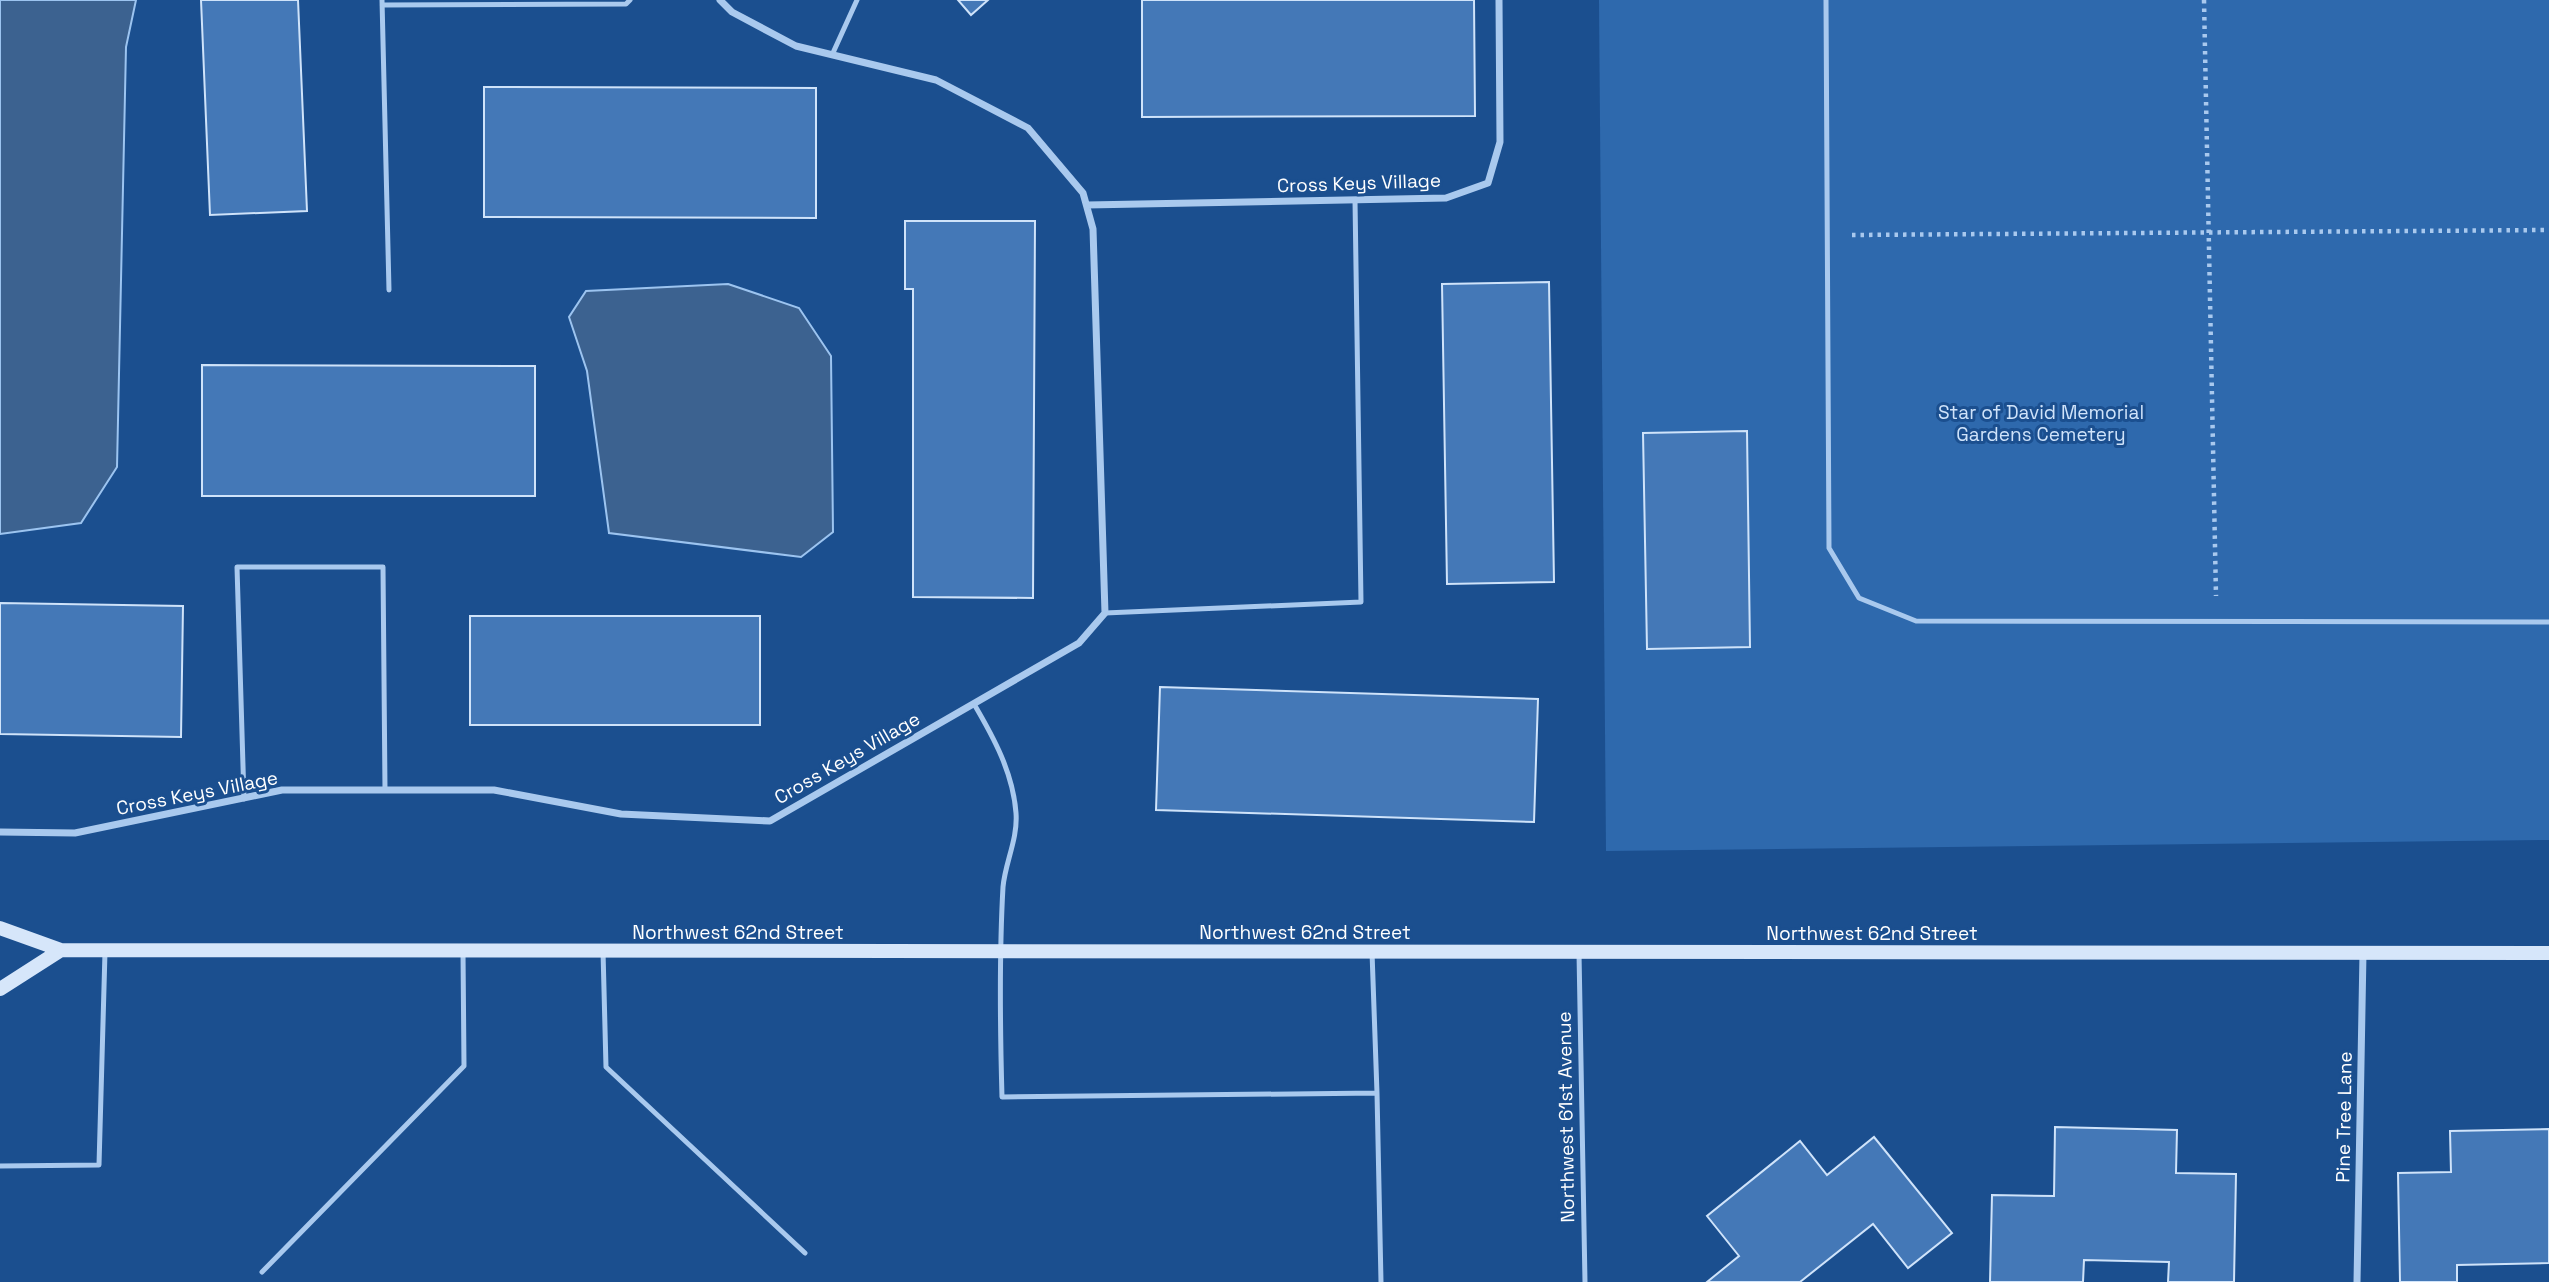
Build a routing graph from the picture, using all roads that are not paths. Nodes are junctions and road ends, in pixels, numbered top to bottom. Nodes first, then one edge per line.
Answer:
1 (630, 0) edge
2 (720, 0) edge
3 (857, 0) edge
4 (1499, 0) edge
5 (1826, 0) edge
6 (382, 3) edge
7 (832, 55) junction
8 (1355, 200) junction
9 (1087, 205) junction
10 (390, 290) dead end
11 (1105, 613) junction
12 (2549, 622) edge
13 (974, 704) junction
14 (386, 790) junction
15 (244, 799) junction
16 (0, 832) edge
17 (0, 928) edge
18 (61, 950) junction
19 (105, 950) junction
20 (463, 950) junction
21 (603, 951) junction
22 (999, 951) junction
23 (1372, 951) junction
24 (1579, 952) junction
25 (2363, 953) junction
26 (2549, 953) edge
27 (0, 989) edge
28 (1377, 1093) junction
29 (0, 1166) edge
30 (804, 1254) dead end
31 (262, 1272) dead end
32 (1381, 1282) edge
33 (1584, 1282) edge
34 (2357, 1282) edge

1 - 6 lane
2 - 7 street
3 - 7 lane
4 - 8 street, Cross Keys Village
5 - 12 lane
6 - 10 lane
7 - 9 street
8 - 9 street, Cross Keys Village
8 - 11 lane
9 - 11 street
11 - 13 street, Cross Keys Village
13 - 14 street, Cross Keys Village
13 - 22 lane
14 - 15 street, Cross Keys Village
14 - 15 lane
15 - 16 street, Cross Keys Village
17 - 18 street, Northwest 62nd Street
18 - 19 street, Northwest 62nd Street
18 - 27 street
19 - 20 street, Northwest 62nd Street
19 - 29 lane
20 - 21 street, Northwest 62nd Street
20 - 31 lane
21 - 22 street, Northwest 62nd Street
21 - 30 lane
22 - 23 street, Northwest 62nd Street
22 - 28 lane
23 - 24 street, Northwest 62nd Street
23 - 28 lane
24 - 25 street, Northwest 62nd Street
24 - 33 lane, Northwest 61st Avenue
25 - 26 street, Northwest 62nd Street
25 - 34 street, Pine Tree Lane
28 - 32 lane

